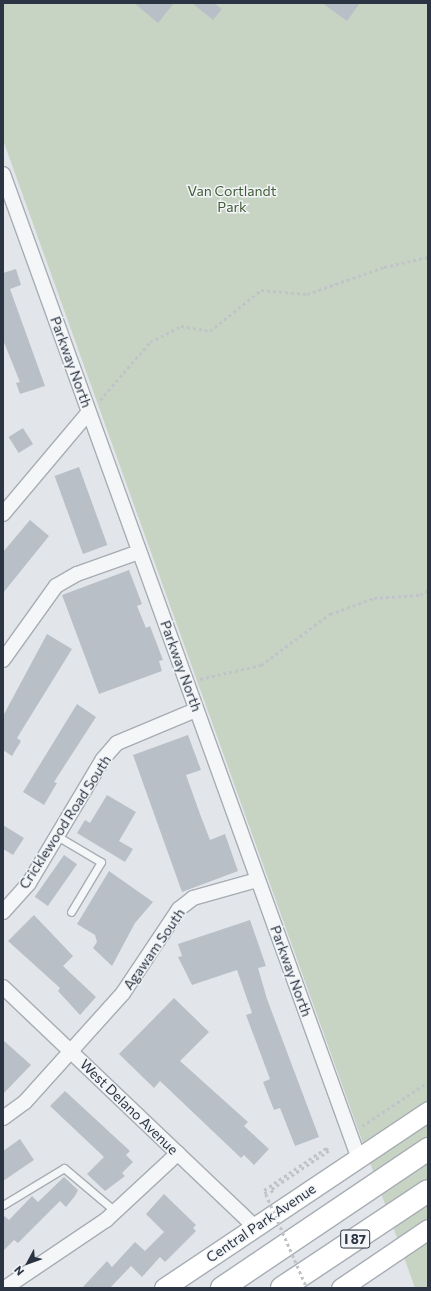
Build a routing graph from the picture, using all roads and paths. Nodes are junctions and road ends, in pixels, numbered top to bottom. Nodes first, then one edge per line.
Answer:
1 (4, 181) edge
2 (428, 257) edge
3 (89, 412) junction
4 (3, 514) edge
5 (139, 552) junction
6 (428, 590) edge
7 (3, 660) edge
8 (186, 682) junction
9 (196, 710) junction
10 (57, 836) junction
11 (257, 880) junction
12 (3, 912) edge
13 (71, 912) dead end
14 (3, 987) edge
15 (71, 1052) junction
16 (428, 1082) edge
17 (428, 1112) edge
18 (3, 1118) edge
19 (350, 1134) junction
20 (428, 1149) edge
21 (178, 1153) junction
22 (359, 1158) junction
23 (299, 1177) dead end
24 (428, 1190) edge
25 (3, 1205) edge
26 (116, 1212) junction
27 (255, 1227) junction
28 (428, 1230) edge
29 (5, 1288) edge
30 (164, 1288) edge
31 (222, 1288) edge
32 (282, 1288) edge
33 (307, 1288) edge
34 (341, 1288) edge

1 - 3 street, Parkway North
2 - 3 path
3 - 4 street
3 - 5 street, Parkway North
5 - 7 street
5 - 8 street, Parkway North
6 - 8 path
8 - 9 street, Parkway North
9 - 10 street, Cricklewood Road South
9 - 11 street, Parkway North
10 - 12 street, Cricklewood Road South
10 - 13 lane
11 - 15 street, Agawam South
11 - 19 street, Parkway North
14 - 15 street, West Delano Avenue
15 - 18 street, Agawam South
15 - 21 street, West Delano Avenue
16 - 19 path
17 - 22 main road, Central Park Avenue
19 - 22 street, Parkway North
20 - 31 highway, I 87
21 - 26 street
21 - 27 street, West Delano Avenue
22 - 27 main road, Central Park Avenue
23 - 33 path, bridge
24 - 32 highway, I 87
25 - 26 lane
26 - 29 street
27 - 30 main road, Central Park Avenue
28 - 34 main road

